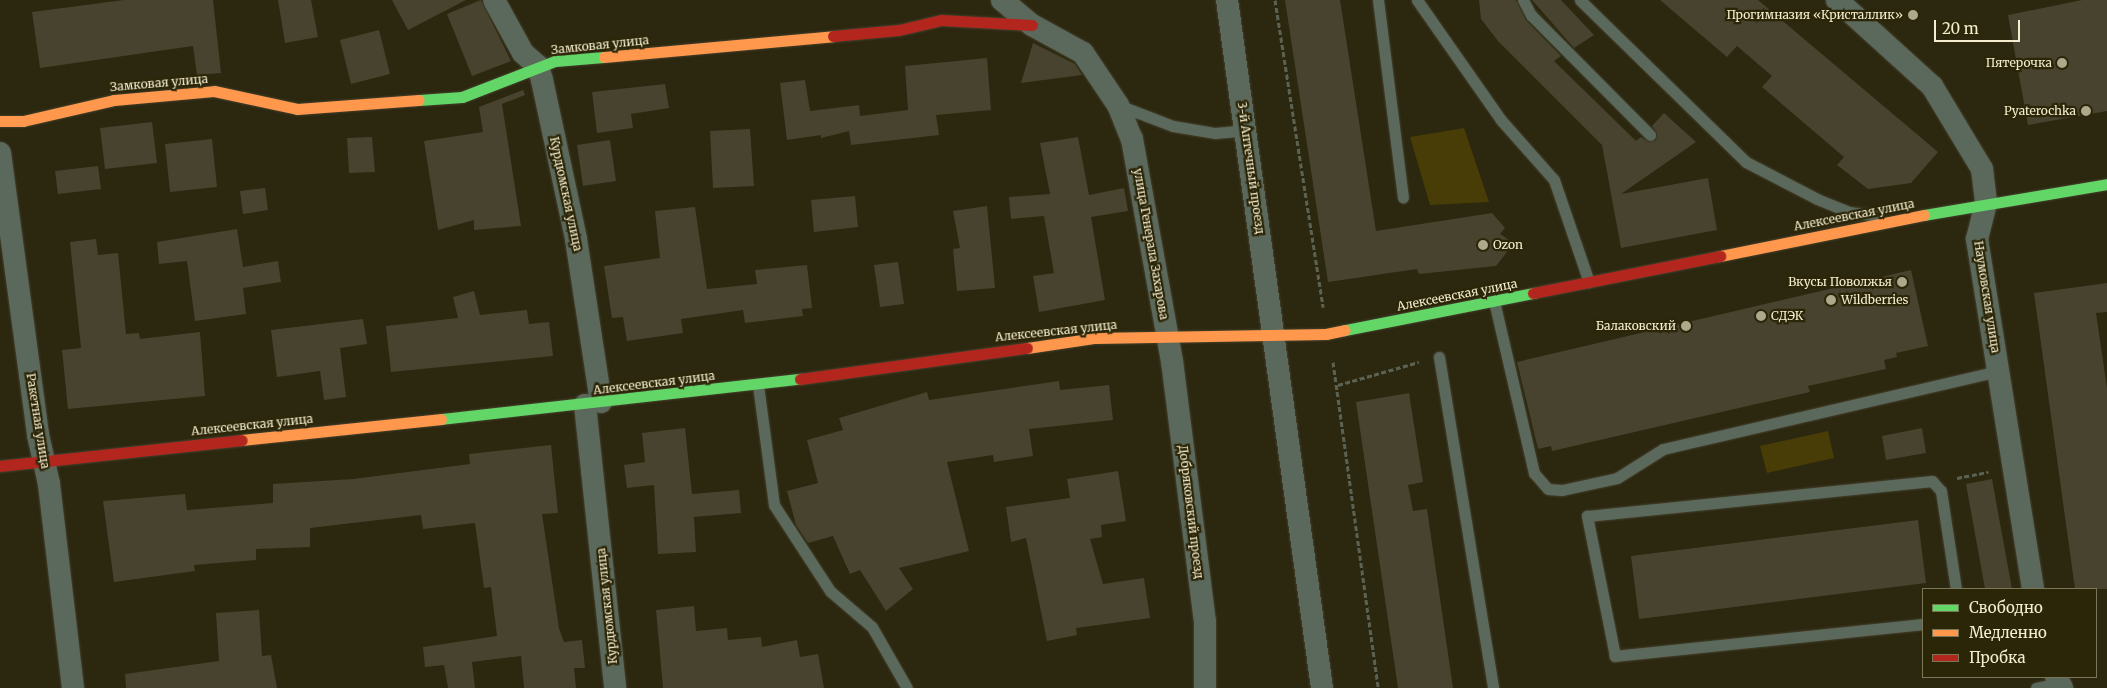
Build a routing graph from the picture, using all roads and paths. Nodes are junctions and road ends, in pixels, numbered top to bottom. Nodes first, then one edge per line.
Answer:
1 (494, 0) edge
2 (1002, 0) edge
3 (1227, 0) edge
4 (1378, 0) edge
5 (1417, 0) edge
6 (1523, 0) edge
7 (1580, 0) edge
8 (1837, 0) edge
9 (1032, 25) junction
10 (538, 66) junction
11 (1118, 105) junction
12 (0, 121) edge
13 (1247, 130) junction
14 (1650, 135) dead end
15 (0, 153) edge
16 (2107, 184) edge
17 (1403, 197) dead end
18 (1986, 203) junction
19 (1904, 219) junction
20 (1589, 282) junction
21 (1494, 301) junction
22 (1167, 336) junction
23 (1274, 337) junction
24 (1439, 357) joint
25 (1999, 371) junction
26 (758, 385) junction
27 (1338, 385) dead end
28 (593, 403) junction
29 (43, 460) junction
30 (0, 466) edge
31 (1988, 471) dead end
32 (1966, 476) dead end
33 (1956, 588) edge
34 (2033, 588) edge
35 (1922, 624) edge
36 (2059, 683) edge
37 (73, 688) edge
38 (615, 688) edge
39 (907, 688) edge
40 (1205, 688) edge
41 (1322, 688) edge
42 (1493, 688) edge
43 (2036, 688) edge

1 - 10 street
2 - 9 street, улица Генерала Захарова
3 - 13 street, 3-й Аптечный проезд
4 - 17 lane
5 - 20 lane
6 - 14 lane
7 - 19 lane
8 - 18 street, Наумовская улица
9 - 10 street, Замковая улица
9 - 11 street, улица Генерала Захарова
10 - 12 street, Замковая улица
10 - 28 street, Курдюмская улица
11 - 13 lane
11 - 22 street, улица Генерала Захарова
13 - 23 street, 3-й Аптечный проезд
15 - 29 street, Ракетная улица
16 - 18 street, Алексеевская улица
18 - 19 street, Алексеевская улица
18 - 25 street, Наумовская улица
19 - 20 street, Алексеевская улица
20 - 21 street, Алексеевская улица
21 - 23 street, Алексеевская улица
21 - 25 lane
22 - 23 street, Алексеевская улица
22 - 26 street, Алексеевская улица
22 - 40 street, Добряковский проезд
23 - 41 street
24 - 27 path
24 - 42 lane
25 - 34 street, Наумовская улица
26 - 28 street, Алексеевская улица
26 - 39 lane
28 - 29 street, Алексеевская улица
28 - 38 street, Курдюмская улица
29 - 30 street, Алексеевская улица
29 - 37 street, Ракетная улица
31 - 32 path
33 - 35 lane
36 - 43 lane

